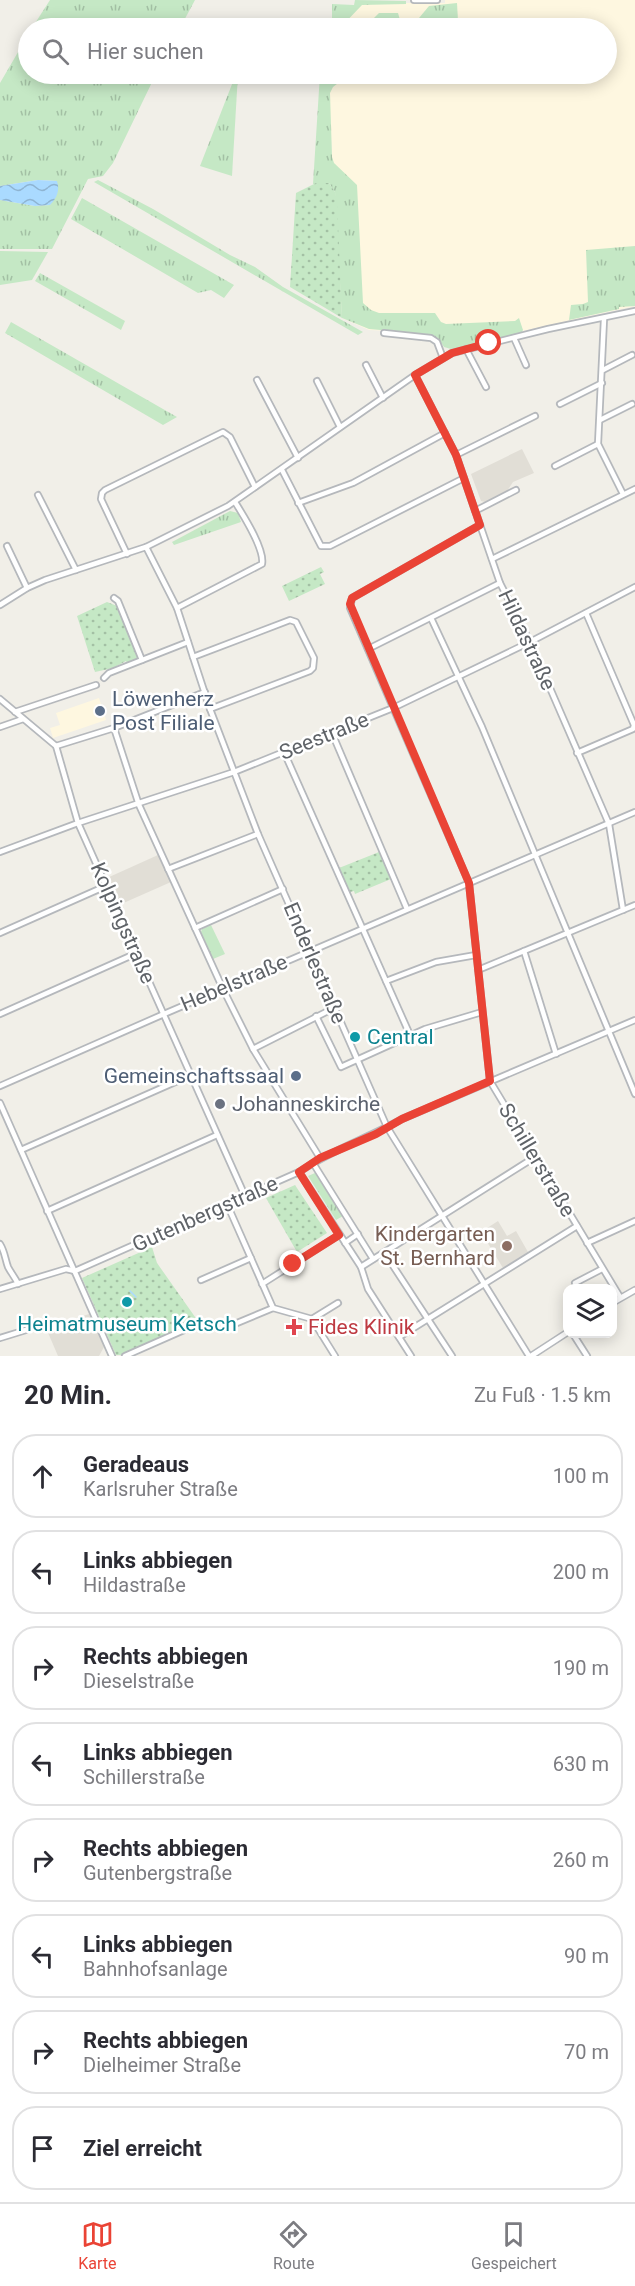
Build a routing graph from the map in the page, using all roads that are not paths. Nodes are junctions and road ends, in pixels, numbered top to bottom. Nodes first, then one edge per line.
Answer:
1 (414, 0) edge
2 (437, 0) edge
3 (635, 311) edge
4 (604, 319) junction
5 (384, 333) dead end
6 (514, 338) junction
7 (466, 349) junction
8 (632, 355) dead end
9 (443, 358) junction
10 (366, 365) dead end
11 (525, 365) dead end
12 (603, 370) junction
13 (415, 375) junction
14 (257, 380) dead end
15 (317, 381) dead end
16 (602, 383) junction
17 (486, 387) dead end
18 (383, 398) junction
19 (560, 404) dead end
20 (632, 404) dead end
21 (535, 416) dead end
22 (600, 420) junction
23 (340, 427) junction
24 (445, 433) junction
25 (598, 444) junction
26 (456, 455) junction
27 (298, 458) junction
28 (555, 466) dead end
29 (282, 470) junction
30 (464, 478) junction
31 (255, 488) junction
32 (635, 489) edge
33 (516, 490) dead end
34 (623, 494) junction
35 (38, 495) dead end
36 (235, 502) junction
37 (298, 503) junction
38 (475, 511) junction
39 (480, 525) junction
40 (7, 546) dead end
41 (146, 547) junction
42 (127, 554) junction
43 (492, 559) junction
44 (76, 570) junction
45 (500, 584) junction
46 (635, 587) edge
47 (27, 588) junction
48 (114, 598) dead end
49 (0, 605) edge
50 (177, 608) junction
51 (586, 613) junction
52 (431, 618) junction
53 (188, 642) junction
54 (530, 642) junction
55 (368, 649) junction
56 (193, 657) junction
57 (142, 660) junction
58 (459, 677) junction
59 (104, 678) dead end
60 (96, 685) dead end
61 (204, 692) junction
62 (0, 699) edge
63 (393, 708) junction
64 (210, 709) junction
65 (15, 712) junction
66 (23, 719) junction
67 (0, 727) edge
68 (114, 728) junction
69 (332, 733) junction
70 (56, 746) junction
71 (284, 752) junction
72 (578, 753) junction
73 (234, 772) junction
74 (139, 805) junction
75 (635, 812) edge
76 (78, 823) junction
77 (609, 824) junction
78 (258, 834) junction
79 (0, 852) edge
80 (537, 854) junction
81 (168, 869) junction
82 (469, 883) junction
83 (106, 886) junction
84 (283, 889) junction
85 (635, 905) edge
86 (408, 909) junction
87 (623, 910) junction
88 (195, 928) junction
89 (363, 929) junction
90 (568, 932) junction
91 (0, 933) edge
92 (309, 951) junction
93 (524, 951) junction
94 (136, 953) junction
95 (476, 955) junction
96 (478, 970) junction
97 (386, 981) junction
98 (223, 989) junction
99 (334, 1008) junction
100 (482, 1012) junction
101 (0, 1014) edge
102 (164, 1014) junction
103 (316, 1016) junction
104 (635, 1020) edge
105 (609, 1030) junction
106 (410, 1035) junction
107 (253, 1049) junction
108 (556, 1054) junction
109 (357, 1059) junction
110 (190, 1075) junction
111 (490, 1081) junction
112 (0, 1086) edge
113 (635, 1094) edge
114 (0, 1103) edge
115 (387, 1127) junction
116 (217, 1135) junction
117 (21, 1150) junction
118 (534, 1157) junction
119 (320, 1158) junction
120 (313, 1163) junction
121 (299, 1172) junction
122 (245, 1196) junction
123 (227, 1204) junction
124 (47, 1211) junction
125 (442, 1215) junction
126 (635, 1221) edge
127 (577, 1226) junction
128 (358, 1234) junction
129 (339, 1235) junction
130 (345, 1243) junction
131 (587, 1243) junction
132 (0, 1244) edge
133 (384, 1252) junction
134 (251, 1258) junction
135 (374, 1258) junction
136 (361, 1267) junction
137 (602, 1269) junction
138 (75, 1271) junction
139 (201, 1280) dead end
140 (575, 1283) dead end
141 (18, 1284) junction
142 (262, 1284) junction
143 (485, 1284) junction
144 (0, 1289) edge
145 (635, 1290) edge
146 (620, 1298) junction
147 (617, 1300) edge
148 (338, 1303) dead end
149 (273, 1308) junction
150 (428, 1319) junction
151 (312, 1320) junction
152 (36, 1323) dead end
153 (225, 1328) dead end
154 (184, 1330) dead end
155 (563, 1335) edge
156 (399, 1337) junction
157 (0, 1338) edge
158 (576, 1338) edge
159 (112, 1356) edge
160 (125, 1356) edge
161 (335, 1356) edge
162 (411, 1356) edge
163 (452, 1356) edge
164 (530, 1356) edge
165 (587, 1356) edge

1 - 2 street
3 - 4 street
4 - 6 street
4 - 12 street
5 - 9 street
6 - 7 street
6 - 11 street
7 - 9 street
7 - 17 street
8 - 12 street
9 - 13 street
10 - 18 street
12 - 16 street
13 - 18 street
13 - 24 street, Hildastraße
14 - 27 street
15 - 23 street
16 - 19 street
16 - 22 street
18 - 23 street
20 - 22 street
21 - 26 street
22 - 25 street
23 - 27 street
24 - 26 street, Hildastraße
24 - 37 street
25 - 28 street
25 - 34 street
26 - 30 street, Hildastraße
27 - 29 street
29 - 31 street
29 - 37 street
30 - 37 street
30 - 38 street, Hildastraße
31 - 36 street
31 - 42 street
32 - 34 street
33 - 38 street
34 - 43 street
35 - 44 street
36 - 41 street
36 - 50 street
38 - 39 street, Hildastraße
39 - 43 street, Hildastraße
39 - 55 street, Schillerstraße
40 - 47 street
41 - 42 street
41 - 50 street, Enderlestraße
42 - 44 street
43 - 45 street, Hildastraße
44 - 47 street
45 - 52 street
45 - 54 street, Hildastraße
46 - 51 street, Seestraße
47 - 49 street
48 - 57 street
50 - 53 street, Enderlestraße
51 - 54 street, Seestraße
51 - 72 street
52 - 55 street
52 - 58 street
53 - 56 street, Enderlestraße
53 - 57 street
54 - 58 street, Seestraße
54 - 72 street, Hildastraße
55 - 63 street, Schillerstraße
56 - 61 street, Enderlestraße
56 - 64 street
57 - 59 street
58 - 63 street, Seestraße
58 - 80 street
60 - 65 street
61 - 64 street, Enderlestraße
61 - 68 street
62 - 65 street
63 - 69 street, Seestraße
63 - 82 street, Schillerstraße
64 - 73 street, Enderlestraße
65 - 66 street
66 - 67 street
66 - 70 street
68 - 70 street
68 - 74 street
69 - 71 street, Seestraße
69 - 86 street
70 - 76 street, Kolpingstraße
71 - 73 street, Seestraße
71 - 89 street
72 - 77 street, Hildastraße
73 - 74 street, Seestraße
73 - 78 street, Enderlestraße
74 - 76 street, Seestraße
74 - 81 street
75 - 77 street, Hebelstraße
76 - 79 street, Seestraße
76 - 83 street, Kolpingstraße
77 - 80 street, Hebelstraße
77 - 87 street, Hildastraße
78 - 81 street
78 - 84 street, Enderlestraße
80 - 82 street, Hebelstraße
80 - 90 street
81 - 88 street
82 - 86 street, Hebelstraße
82 - 95 street, Schillerstraße
83 - 91 street
83 - 94 street, Kolpingstraße
84 - 88 street
84 - 92 street, Enderlestraße
85 - 87 street
86 - 89 street, Hebelstraße
87 - 90 street
88 - 98 street
89 - 92 street, Hebelstraße
89 - 97 street
90 - 93 street
90 - 105 street
92 - 98 street, Hebelstraße
92 - 99 street, Enderlestraße
93 - 96 street
93 - 108 street
94 - 101 street
94 - 102 street, Kolpingstraße
95 - 96 street, Schillerstraße
95 - 97 street
96 - 100 street, Schillerstraße
97 - 106 street
98 - 102 street, Hebelstraße
98 - 107 street
99 - 103 street
99 - 109 street, Enderlestraße
100 - 106 street
100 - 111 street, Schillerstraße
102 - 110 street, Kolpingstraße
102 - 112 street, Hebelstraße
103 - 107 street
103 - 109 street
104 - 105 street, Gutenbergstraße
105 - 108 street, Gutenbergstraße
105 - 113 street
106 - 109 street
107 - 119 street
108 - 111 street, Gutenbergstraße
109 - 115 street, Enderlestraße
110 - 116 street, Kolpingstraße
110 - 117 street
111 - 115 street, Gutenbergstraße
111 - 118 street, Schillerstraße
114 - 117 street
115 - 119 street, Gutenbergstraße
115 - 125 street, Enderlestraße
116 - 122 street, Kolpingstraße
116 - 124 street
117 - 124 street
118 - 125 street
118 - 127 street, Schillerstraße
119 - 120 street, Gutenbergstraße
120 - 121 street, Gutenbergstraße
120 - 128 street
121 - 122 street, Gutenbergstraße
121 - 129 street
122 - 123 street, Gutenbergstraße
123 - 134 street
123 - 138 street, Gutenbergstraße
124 - 138 street
125 - 133 street
125 - 143 street, Enderlestraße
126 - 131 street
127 - 131 street, Schillerstraße
127 - 143 street
128 - 130 street
128 - 135 street
129 - 130 street
129 - 142 street
130 - 136 street
131 - 137 street, Schillerstraße
132 - 141 street
133 - 135 street
133 - 150 street
134 - 139 street
134 - 142 street
135 - 136 street
136 - 156 street
137 - 140 street
137 - 146 street, Schillerstraße
138 - 141 street, Gutenbergstraße
138 - 159 street
141 - 144 street, Gutenbergstraße
142 - 149 street
143 - 150 street
143 - 164 street, Enderlestraße
145 - 146 street
146 - 147 street
148 - 151 street
149 - 151 street
149 - 153 street
150 - 156 street
150 - 163 street
151 - 161 street
152 - 157 street
154 - 160 street
155 - 164 street
156 - 162 street
158 - 165 street

